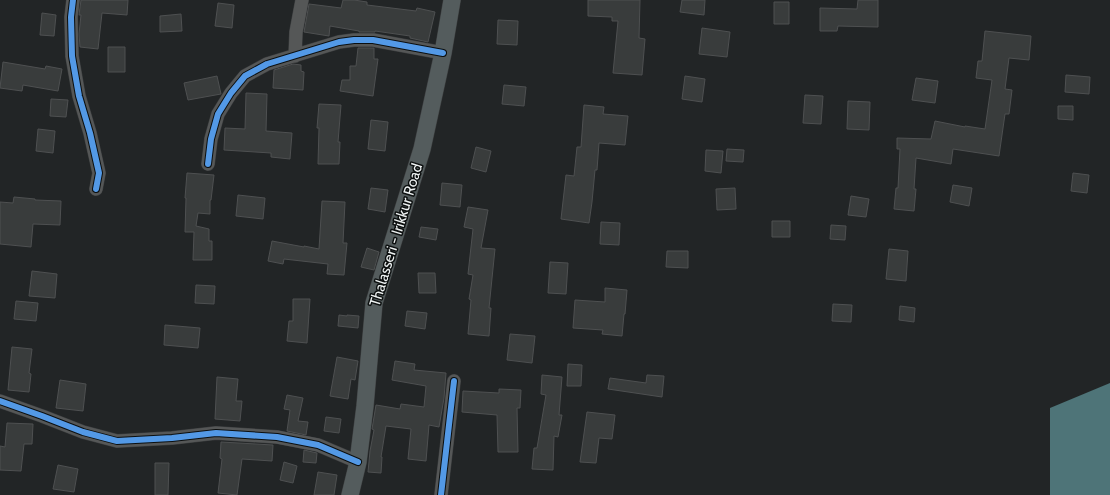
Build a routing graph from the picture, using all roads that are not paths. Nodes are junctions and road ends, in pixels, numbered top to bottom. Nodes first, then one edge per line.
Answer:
1 (73, 0) edge
2 (302, 0) edge
3 (452, 0) edge
4 (443, 53) junction
5 (295, 56) junction
6 (208, 164) dead end
7 (96, 189) dead end
8 (454, 381) dead end
9 (0, 401) edge
10 (358, 462) junction
11 (350, 495) edge
12 (441, 495) edge

1 - 7 street
2 - 5 street
3 - 4 main road, Thalasseri - Irikkur Road
4 - 5 street
4 - 10 main road, Thalasseri - Irikkur Road
5 - 6 street
8 - 12 street
9 - 10 street
10 - 11 main road, Thalasseri - Irikkur Road

